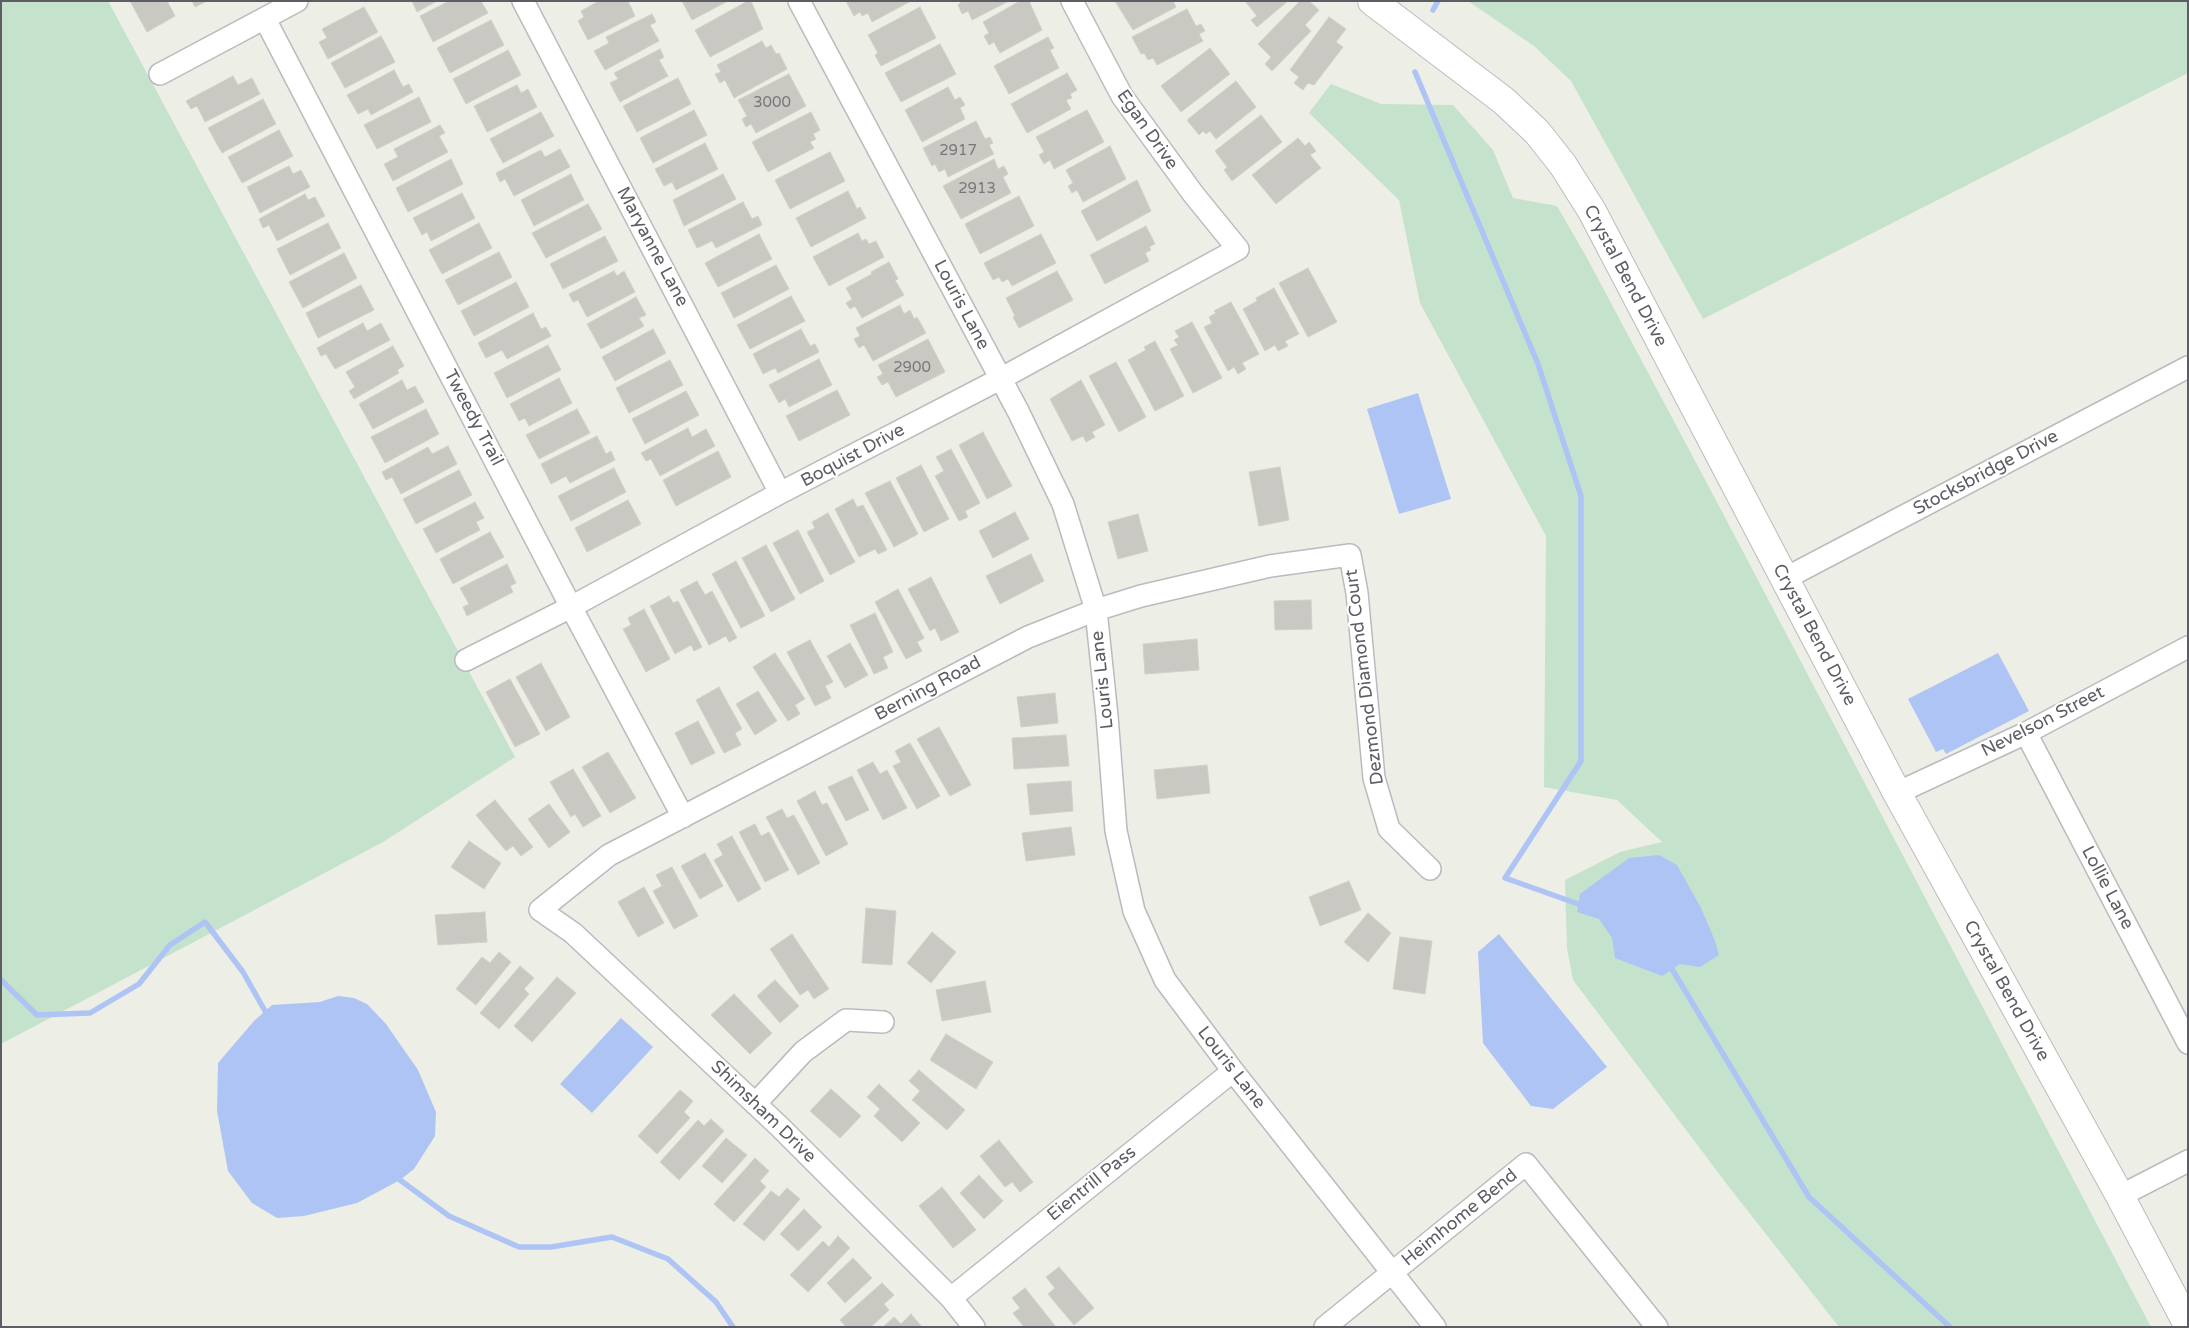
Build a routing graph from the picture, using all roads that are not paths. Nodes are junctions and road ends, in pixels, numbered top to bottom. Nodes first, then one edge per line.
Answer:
1 (297, 1) edge
2 (523, 1) edge
3 (799, 1) edge
4 (1072, 1) edge
5 (1372, 1) edge
6 (265, 18) junction
7 (160, 74) dead end
8 (1238, 249) joint
9 (2188, 367) edge
10 (1000, 379) junction
11 (780, 493) junction
12 (1350, 556) joint
13 (1784, 579) junction
14 (571, 607) junction
15 (1096, 610) junction
16 (2188, 647) edge
17 (466, 660) dead end
18 (2026, 733) junction
19 (1897, 793) junction
20 (683, 817) junction
21 (1430, 869) dead end
22 (540, 910) joint
23 (883, 1022) dead end
24 (2188, 1043) edge
25 (1233, 1071) junction
26 (755, 1104) junction
27 (2188, 1160) edge
28 (2120, 1196) junction
29 (1392, 1273) junction
30 (951, 1298) junction
31 (2188, 1325) edge
32 (974, 1327) edge
33 (1325, 1327) edge
34 (1434, 1327) edge
35 (1657, 1327) edge

1 - 6 street
2 - 11 street, Maryanne Lane
3 - 10 street, Louris Lane
4 - 8 street, Egan Drive
5 - 13 street, Crystal Bend Drive
6 - 7 street
6 - 14 street, Tweedy Trail
8 - 10 street, Boquist Drive
9 - 13 street, Stocksbridge Drive
10 - 11 street, Boquist Drive
10 - 15 street, Louris Lane
11 - 14 street, Boquist Drive
12 - 15 street, Berning Road
12 - 21 street, Dezmond Diamond Court
13 - 19 street, Crystal Bend Drive
14 - 17 street, Boquist Drive
14 - 20 street, Tweedy Trail
15 - 20 street, Berning Road
15 - 25 street, Louris Lane
16 - 18 street, Nevelson Street
18 - 19 street, Nevelson Street
18 - 24 street, Lollie Lane
19 - 28 street, Crystal Bend Drive
20 - 22 street, Berning Road
22 - 26 street, Shimsham Drive
23 - 26 street
25 - 29 street, Louris Lane
25 - 30 street, Eientrill Pass
26 - 30 street, Shimsham Drive
27 - 28 street
28 - 31 street, Crystal Bend Drive
29 - 33 street, Heimhome Bend
29 - 34 street, Louris Lane
29 - 35 street, Heimhome Bend
30 - 32 street, Shimsham Drive

